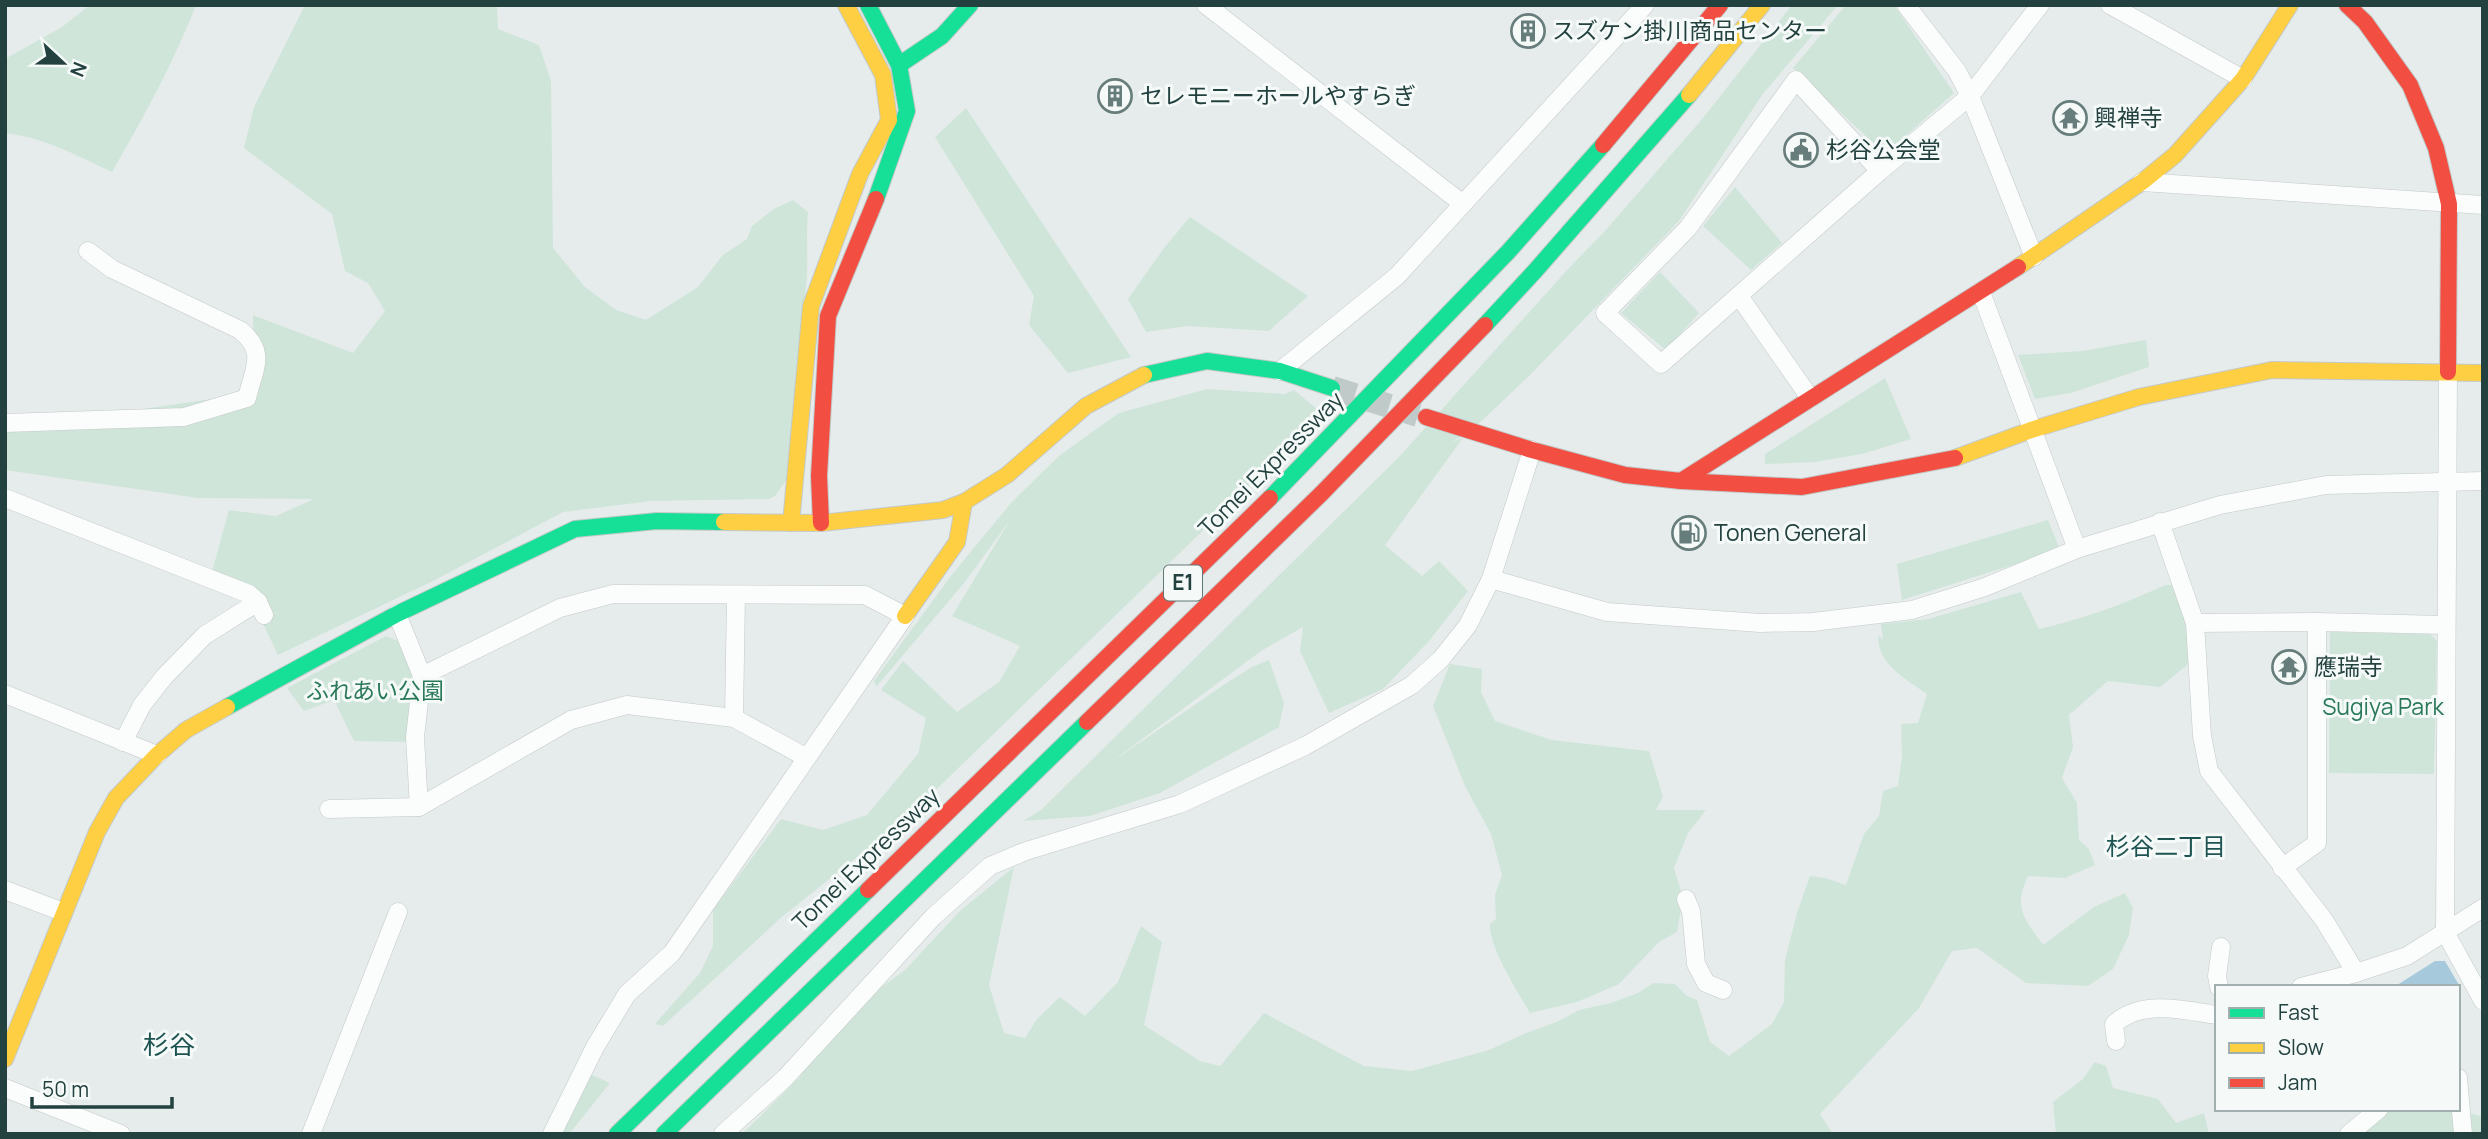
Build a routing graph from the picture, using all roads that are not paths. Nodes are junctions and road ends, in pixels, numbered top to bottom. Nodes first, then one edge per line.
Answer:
1 (846, 5) edge
2 (868, 5) edge
3 (970, 5) edge
4 (1206, 5) edge
5 (1645, 5) edge
6 (1720, 5) edge
7 (1762, 5) edge
8 (1906, 5) edge
9 (2040, 5) edge
10 (2110, 5) edge
11 (2290, 5) edge
12 (2347, 5) edge
13 (899, 65) junction
14 (2243, 79) junction
15 (1970, 96) junction
16 (1880, 171) junction
17 (2142, 182) junction
18 (1463, 204) junction
19 (2449, 204) junction
20 (2483, 205) edge
21 (88, 251) dead end
22 (2034, 257) junction
23 (1980, 292) junction
24 (1739, 296) junction
25 (1280, 371) junction
26 (2448, 372) junction
27 (2483, 373) edge
28 (1332, 388) tunnel mouth
29 (1810, 398) junction
30 (1426, 417) tunnel mouth
31 (5, 423) edge
32 (2031, 430) junction
33 (1532, 450) junction
34 (1681, 481) junction
35 (2448, 481) junction
36 (2483, 481) edge
37 (5, 498) edge
38 (964, 502) junction
39 (2160, 522) junction
40 (791, 523) junction
41 (821, 523) junction
42 (2077, 549) junction
43 (1491, 579) junction
44 (736, 595) junction
45 (397, 614) junction
46 (905, 616) junction
47 (2317, 622) junction
48 (2195, 623) junction
49 (2445, 625) junction
50 (422, 676) junction
51 (5, 694) edge
52 (734, 718) junction
53 (123, 742) junction
54 (157, 755) junction
55 (807, 758) junction
56 (419, 807) junction
57 (329, 808) dead end
58 (2282, 868) junction
59 (5, 890) edge
60 (1686, 899) dead end
61 (2483, 908) edge
62 (63, 912) junction
63 (398, 912) dead end
64 (2445, 932) junction
65 (2221, 947) dead end
66 (2356, 973) junction
67 (2219, 985) edge
68 (2309, 985) edge
69 (1723, 990) dead end
70 (2483, 1001) edge
71 (2215, 1015) edge
72 (2116, 1041) dead end
73 (5, 1059) edge
74 (5, 1088) edge
75 (2460, 1100) edge
76 (2377, 1111) edge
77 (121, 1134) edge
78 (311, 1134) edge
79 (552, 1134) edge
80 (617, 1134) edge
81 (664, 1134) edge
82 (723, 1134) edge
83 (2349, 1134) edge
84 (2463, 1134) edge

1 - 40 main road
2 - 13 main road
3 - 13 main road
4 - 18 street
5 - 18 street
6 - 80 main road, Tomei Expressway / E1
7 - 81 main road, E1
8 - 15 street
9 - 15 street
10 - 14 street
11 - 14 main road
12 - 19 main road
13 - 41 main road
14 - 17 main road
15 - 16 street
15 - 22 street
16 - 24 street
16 - 24 street
17 - 19 street
17 - 22 main road
18 - 25 street
19 - 20 street
19 - 26 main road
21 - 31 street
22 - 23 main road
23 - 29 main road
23 - 32 street
24 - 29 street
25 - 28 main road
25 - 38 main road
26 - 27 main road
26 - 32 main road
26 - 35 street
29 - 34 main road
30 - 33 main road
32 - 34 main road
32 - 42 street
33 - 34 main road
33 - 43 street
35 - 36 street
35 - 39 street
35 - 49 street
37 - 53 street
38 - 41 main road
38 - 46 main road
39 - 42 street
39 - 48 street
40 - 41 main road
40 - 45 main road
42 - 43 street
43 - 82 street
44 - 46 street
44 - 50 street
44 - 52 street
45 - 50 street
45 - 54 main road
46 - 55 street
47 - 48 street
47 - 49 street
47 - 58 street
48 - 58 street
49 - 64 street
50 - 56 street
51 - 53 street
52 - 55 street
52 - 56 street
53 - 54 street
54 - 62 main road
55 - 79 street
56 - 57 street
58 - 66 street
59 - 62 street
60 - 69 street
61 - 64 street
62 - 73 main road
63 - 78 street
64 - 66 street
64 - 70 street
65 - 67 street
66 - 68 street
71 - 72 street
74 - 77 street
75 - 84 street
76 - 83 street

